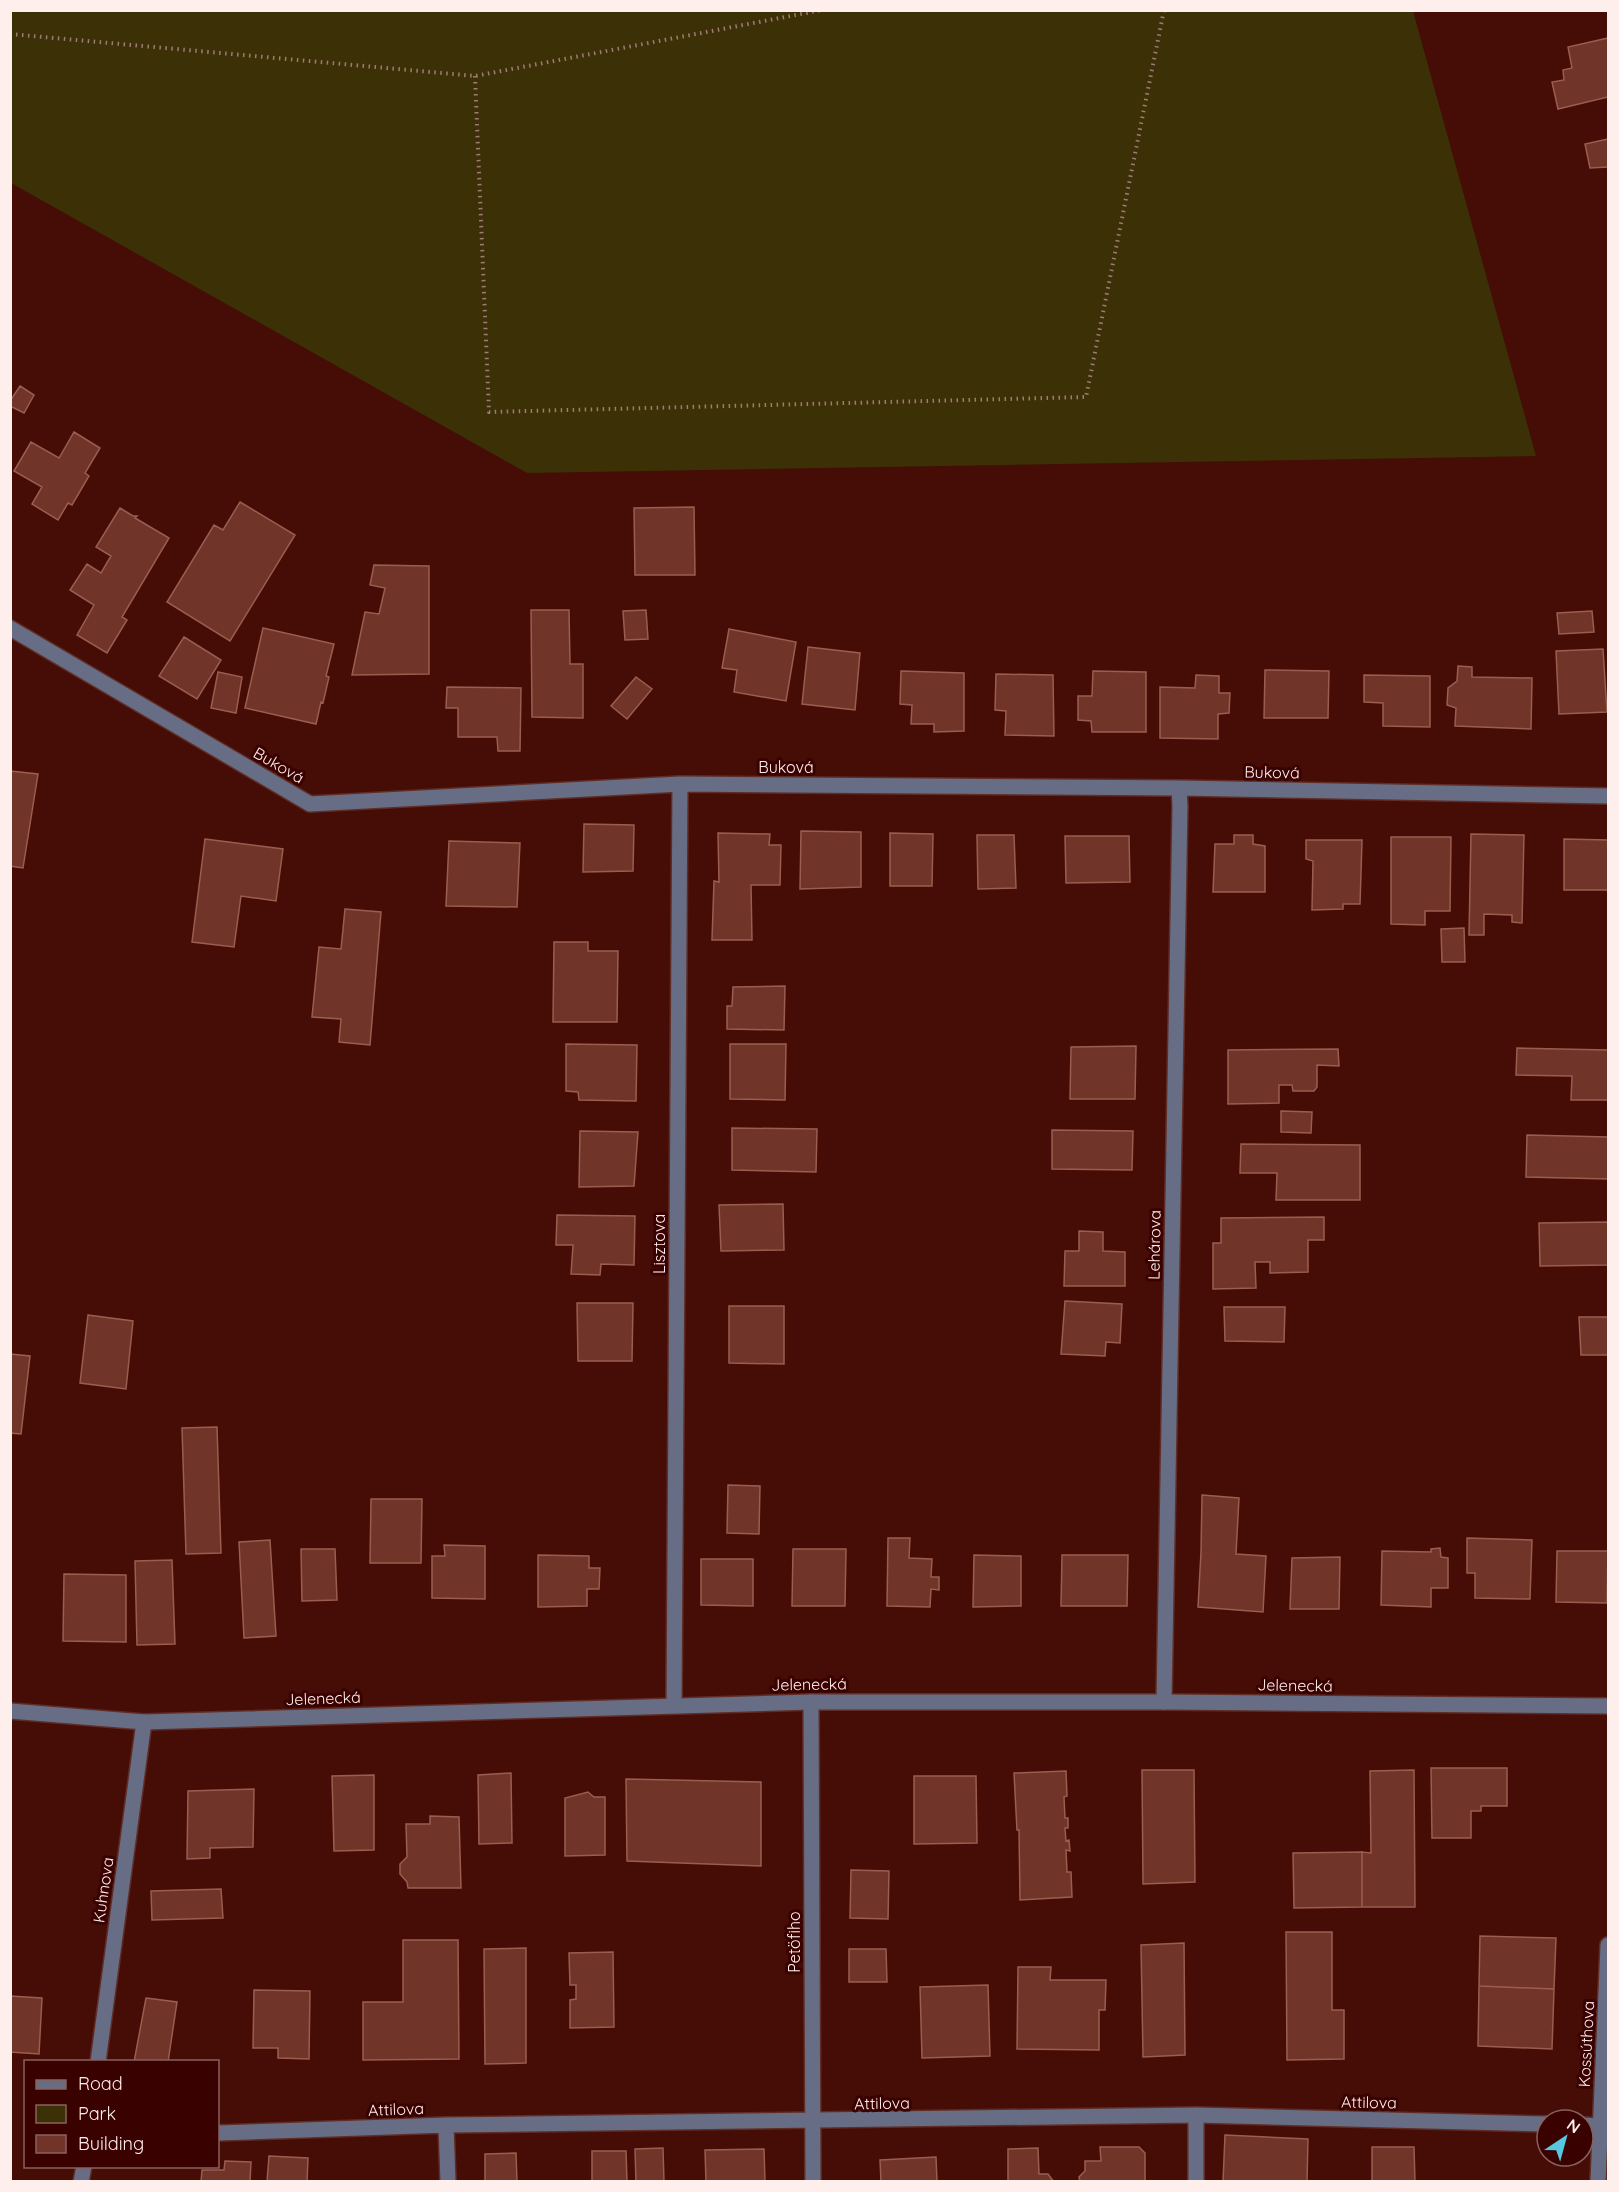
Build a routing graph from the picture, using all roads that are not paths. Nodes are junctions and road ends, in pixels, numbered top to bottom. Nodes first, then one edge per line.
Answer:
1 (10, 628) edge
2 (680, 784) junction
3 (1179, 788) junction
4 (1608, 796) edge
5 (811, 1702) junction
6 (1164, 1702) junction
7 (674, 1704) junction
8 (1608, 1706) edge
9 (10, 1710) edge
10 (144, 1722) junction
11 (1608, 1945) edge
12 (98, 2060) edge
13 (1196, 2115) junction
14 (813, 2122) junction
15 (1535, 2124) edge
16 (446, 2125) junction
17 (1595, 2126) edge
18 (1600, 2126) junction
19 (219, 2133) edge
20 (448, 2181) edge
21 (813, 2181) edge
22 (1196, 2181) edge
23 (1598, 2181) edge

1 - 2 street, Buková
2 - 3 street, Buková
2 - 7 street, Lisztova
3 - 4 street, Buková
3 - 6 street, Lehárova
5 - 6 street, Jelenecká
5 - 7 street, Jelenecká
5 - 14 street, Petöfiho
6 - 8 street, Jelenecká
7 - 10 street, Jelenecká
9 - 10 street, Jelenecká
10 - 12 street, Kuhnova
11 - 18 street, Kossúthova
13 - 14 street, Attilova
13 - 15 street, Attilova
13 - 22 street
14 - 16 street, Attilova
14 - 21 street, Petöfiho
16 - 19 street, Attilova
16 - 20 street
17 - 18 street
18 - 23 street, Kossúthova

